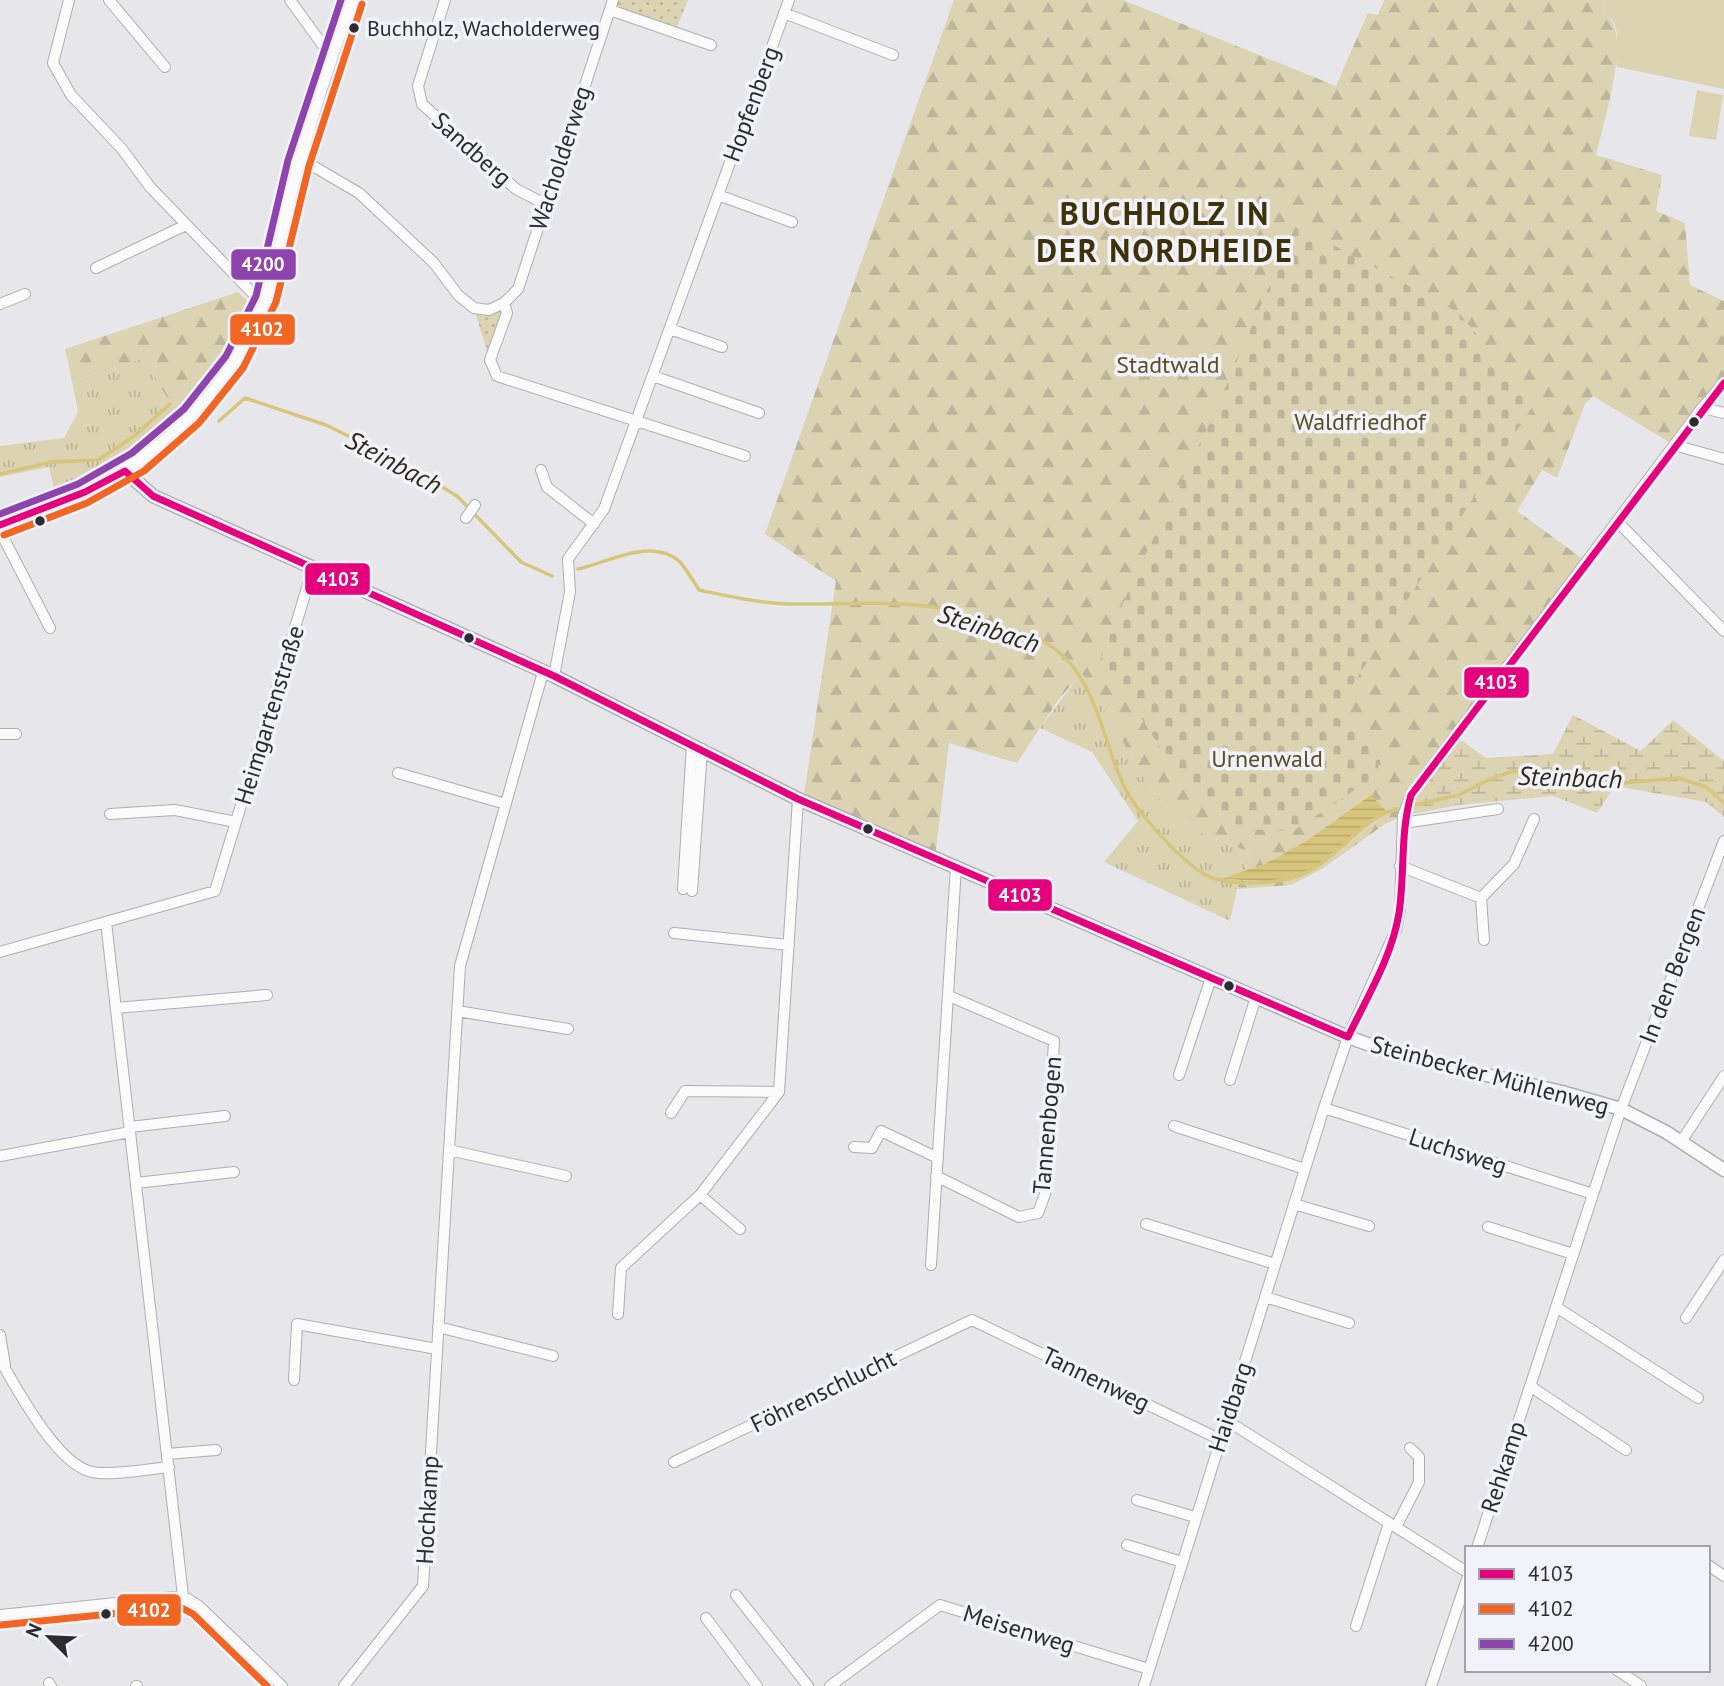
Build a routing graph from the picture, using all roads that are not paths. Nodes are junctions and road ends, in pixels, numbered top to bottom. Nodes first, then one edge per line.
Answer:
1 (69, 0) edge
2 (110, 0) edge
3 (290, 0) edge
4 (352, 0) edge
5 (445, 0) edge
6 (789, 0) edge
7 (612, 5) edge
8 (784, 13) junction
9 (711, 45) dead end
10 (893, 55) dead end
11 (332, 58) junction
12 (164, 67) dead end
13 (301, 159) junction
14 (718, 195) junction
15 (545, 204) junction
16 (792, 222) dead end
17 (186, 225) junction
18 (96, 268) dead end
19 (25, 294) dead end
20 (505, 303) junction
21 (0, 304) edge
22 (264, 306) junction
23 (670, 329) junction
24 (722, 347) dead end
25 (653, 376) junction
26 (1724, 383) edge
27 (1702, 408) junction
28 (759, 413) dead end
29 (1724, 413) edge
30 (637, 419) junction
31 (1674, 445) junction
32 (745, 456) dead end
33 (1724, 460) edge
34 (541, 470) dead end
35 (125, 471) junction
36 (475, 505) dead end
37 (466, 518) dead end
38 (1618, 522) junction
39 (594, 524) junction
40 (0, 525) edge
41 (0, 531) edge
42 (313, 568) junction
43 (50, 628) dead end
44 (1724, 631) edge
45 (548, 674) junction
46 (0, 734) edge
47 (16, 734) dead end
48 (697, 747) junction
49 (398, 773) dead end
50 (798, 799) junction
51 (506, 804) junction
52 (1498, 809) dead end
53 (110, 814) dead end
54 (1534, 818) dead end
55 (236, 822) junction
56 (1403, 823) junction
57 (1724, 841) edge
58 (1400, 866) junction
59 (956, 867) junction
60 (687, 890) dead end
61 (1480, 898) junction
62 (106, 922) junction
63 (674, 933) dead end
64 (1484, 940) dead end
65 (789, 945) junction
66 (0, 952) edge
67 (1211, 978) junction
68 (267, 995) dead end
69 (948, 996) junction
70 (1256, 997) junction
71 (116, 1008) junction
72 (457, 1011) junction
73 (568, 1029) dead end
74 (1348, 1037) junction
75 (1179, 1075) dead end
76 (1724, 1076) edge
77 (1230, 1080) dead end
78 (779, 1092) junction
79 (1324, 1108) junction
80 (1620, 1109) junction
81 (671, 1113) dead end
82 (225, 1116) dead end
83 (1174, 1126) dead end
84 (130, 1130) junction
85 (1681, 1142) junction
86 (854, 1147) dead end
87 (449, 1150) junction
88 (0, 1156) edge
89 (938, 1158) junction
90 (1305, 1169) junction
91 (1724, 1170) edge
92 (234, 1172) dead end
93 (566, 1176) dead end
94 (936, 1176) junction
95 (136, 1183) junction
96 (700, 1195) junction
97 (1592, 1195) junction
98 (1294, 1204) junction
99 (1146, 1224) dead end
100 (1368, 1226) dead end
101 (1488, 1227) dead end
102 (740, 1229) dead end
103 (1573, 1254) junction
104 (1724, 1260) edge
105 (1275, 1264) junction
106 (931, 1265) dead end
107 (1265, 1297) junction
108 (1556, 1307) junction
109 (618, 1314) dead end
110 (1686, 1318) dead end
111 (972, 1320) joint
112 (1349, 1323) dead end
113 (438, 1327) junction
114 (0, 1335) edge
115 (437, 1349) junction
116 (553, 1356) dead end
117 (3, 1364) edge
118 (294, 1380) dead end
119 (1530, 1386) junction
120 (1698, 1398) dead end
121 (1226, 1420) junction
122 (1220, 1439) junction
123 (1410, 1448) dead end
124 (216, 1450) dead end
125 (1626, 1450) dead end
126 (167, 1454) junction
127 (674, 1462) dead end
128 (169, 1467) junction
129 (1137, 1500) dead end
130 (1195, 1517) junction
131 (1392, 1525) junction
132 (1127, 1545) dead end
133 (1478, 1546) edge
134 (1182, 1562) junction
135 (1465, 1571) edge
136 (1465, 1585) edge
137 (736, 1595) dead end
138 (183, 1596) junction
139 (0, 1615) edge
140 (706, 1618) dead end
141 (1356, 1626) dead end
142 (1149, 1669) junction
143 (1619, 1672) edge
144 (1636, 1685) edge
145 (282, 1686) edge
146 (344, 1686) edge
147 (757, 1686) edge
148 (808, 1686) edge
149 (831, 1686) edge
150 (1143, 1686) edge
151 (1431, 1686) edge

1 - 17 street
2 - 12 street
3 - 11 street
4 - 11 street
5 - 15 street, Sandberg
6 - 8 street, Hopfenberg
7 - 9 street, Wacholderweg
7 - 15 street, Wacholderweg
8 - 10 street, Hopfenberg
8 - 14 street, Hopfenberg
11 - 13 street
13 - 20 street
13 - 22 street
14 - 16 street
14 - 23 street, Hopfenberg
15 - 20 street, Wacholderweg
17 - 18 street
17 - 22 street
19 - 21 street
20 - 30 street, Wacholderweg
22 - 35 street
23 - 24 street
23 - 25 street, Hopfenberg
25 - 28 street
25 - 30 street, Hopfenberg
26 - 27 street, Haidbarg
27 - 29 street
27 - 31 street, Haidbarg
30 - 32 street
30 - 39 street, Hopfenberg
31 - 33 street
31 - 38 street, Haidbarg
34 - 39 street
35 - 40 street
35 - 42 street, Steinbecker Mühlenweg
36 - 37 street
38 - 44 street
38 - 56 street, Haidbarg
39 - 45 street, Hopfenberg
41 - 43 street
42 - 45 street, Steinbecker Mühlenweg
42 - 55 street, Heimgartenstraße
45 - 48 street, Steinbecker Mühlenweg
45 - 51 street, Hochkamp
46 - 47 street
48 - 50 street, Steinbecker Mühlenweg
48 - 60 street
49 - 51 street
50 - 59 street, Steinbecker Mühlenweg
50 - 65 street
51 - 72 street, Hochkamp
52 - 56 street
53 - 55 street, Heimgartenstraße
54 - 61 street
55 - 62 street, Heimgartenstraße
56 - 58 street, Haidbarg
57 - 80 street, In den Bergen
58 - 61 street
58 - 74 street, Haidbarg
59 - 67 street, Steinbecker Mühlenweg
59 - 69 street
61 - 64 street
62 - 66 street
62 - 71 street
63 - 65 street
65 - 78 street
67 - 70 street, Steinbecker Mühlenweg
67 - 75 street
68 - 71 street
69 - 89 street
69 - 94 street, Tannenbogen
70 - 74 street, Steinbecker Mühlenweg
70 - 77 street
71 - 84 street
72 - 73 street
72 - 87 street, Hochkamp
74 - 79 street, Haidbarg
74 - 80 street, Steinbecker Mühlenweg
76 - 85 street
78 - 81 street
78 - 96 street
79 - 90 street, Haidbarg
79 - 97 street, Luchsweg
80 - 85 street, Steinbecker Mühlenweg
80 - 97 street, Rehkamp
82 - 84 street
83 - 90 street
84 - 88 street
84 - 95 street
85 - 91 street, Steinbecker Mühlenweg
86 - 89 street
87 - 93 street
87 - 113 street, Hochkamp
89 - 94 street
90 - 98 street, Haidbarg
92 - 95 street
94 - 106 street
95 - 126 street
96 - 102 street
96 - 109 street
97 - 103 street, Rehkamp
98 - 100 street
98 - 105 street, Haidbarg
99 - 105 street
101 - 103 street
103 - 108 street, Rehkamp
104 - 110 street
105 - 107 street, Haidbarg
107 - 112 street
107 - 121 street, Haidbarg
108 - 119 street, Rehkamp
108 - 120 street
111 - 122 street, Tannenweg
111 - 127 street, Föhrenschlucht
113 - 115 street, Hochkamp
113 - 116 street
114 - 117 street
115 - 118 street
115 - 146 street, Hochkamp
117 - 128 street
119 - 125 street, Rehkamp
119 - 133 street, Rehkamp
121 - 122 street, Haidbarg
121 - 131 street
122 - 130 street, Haidbarg
123 - 131 street
124 - 126 street
126 - 128 street
128 - 138 street
129 - 130 street
130 - 134 street, Haidbarg
131 - 135 street
131 - 141 street
132 - 134 street
134 - 142 street, Haidbarg
136 - 151 street
137 - 148 street
138 - 139 street
138 - 145 street
140 - 147 street
142 - 149 street, Meisenweg
142 - 150 street, Haidbarg
143 - 144 street

